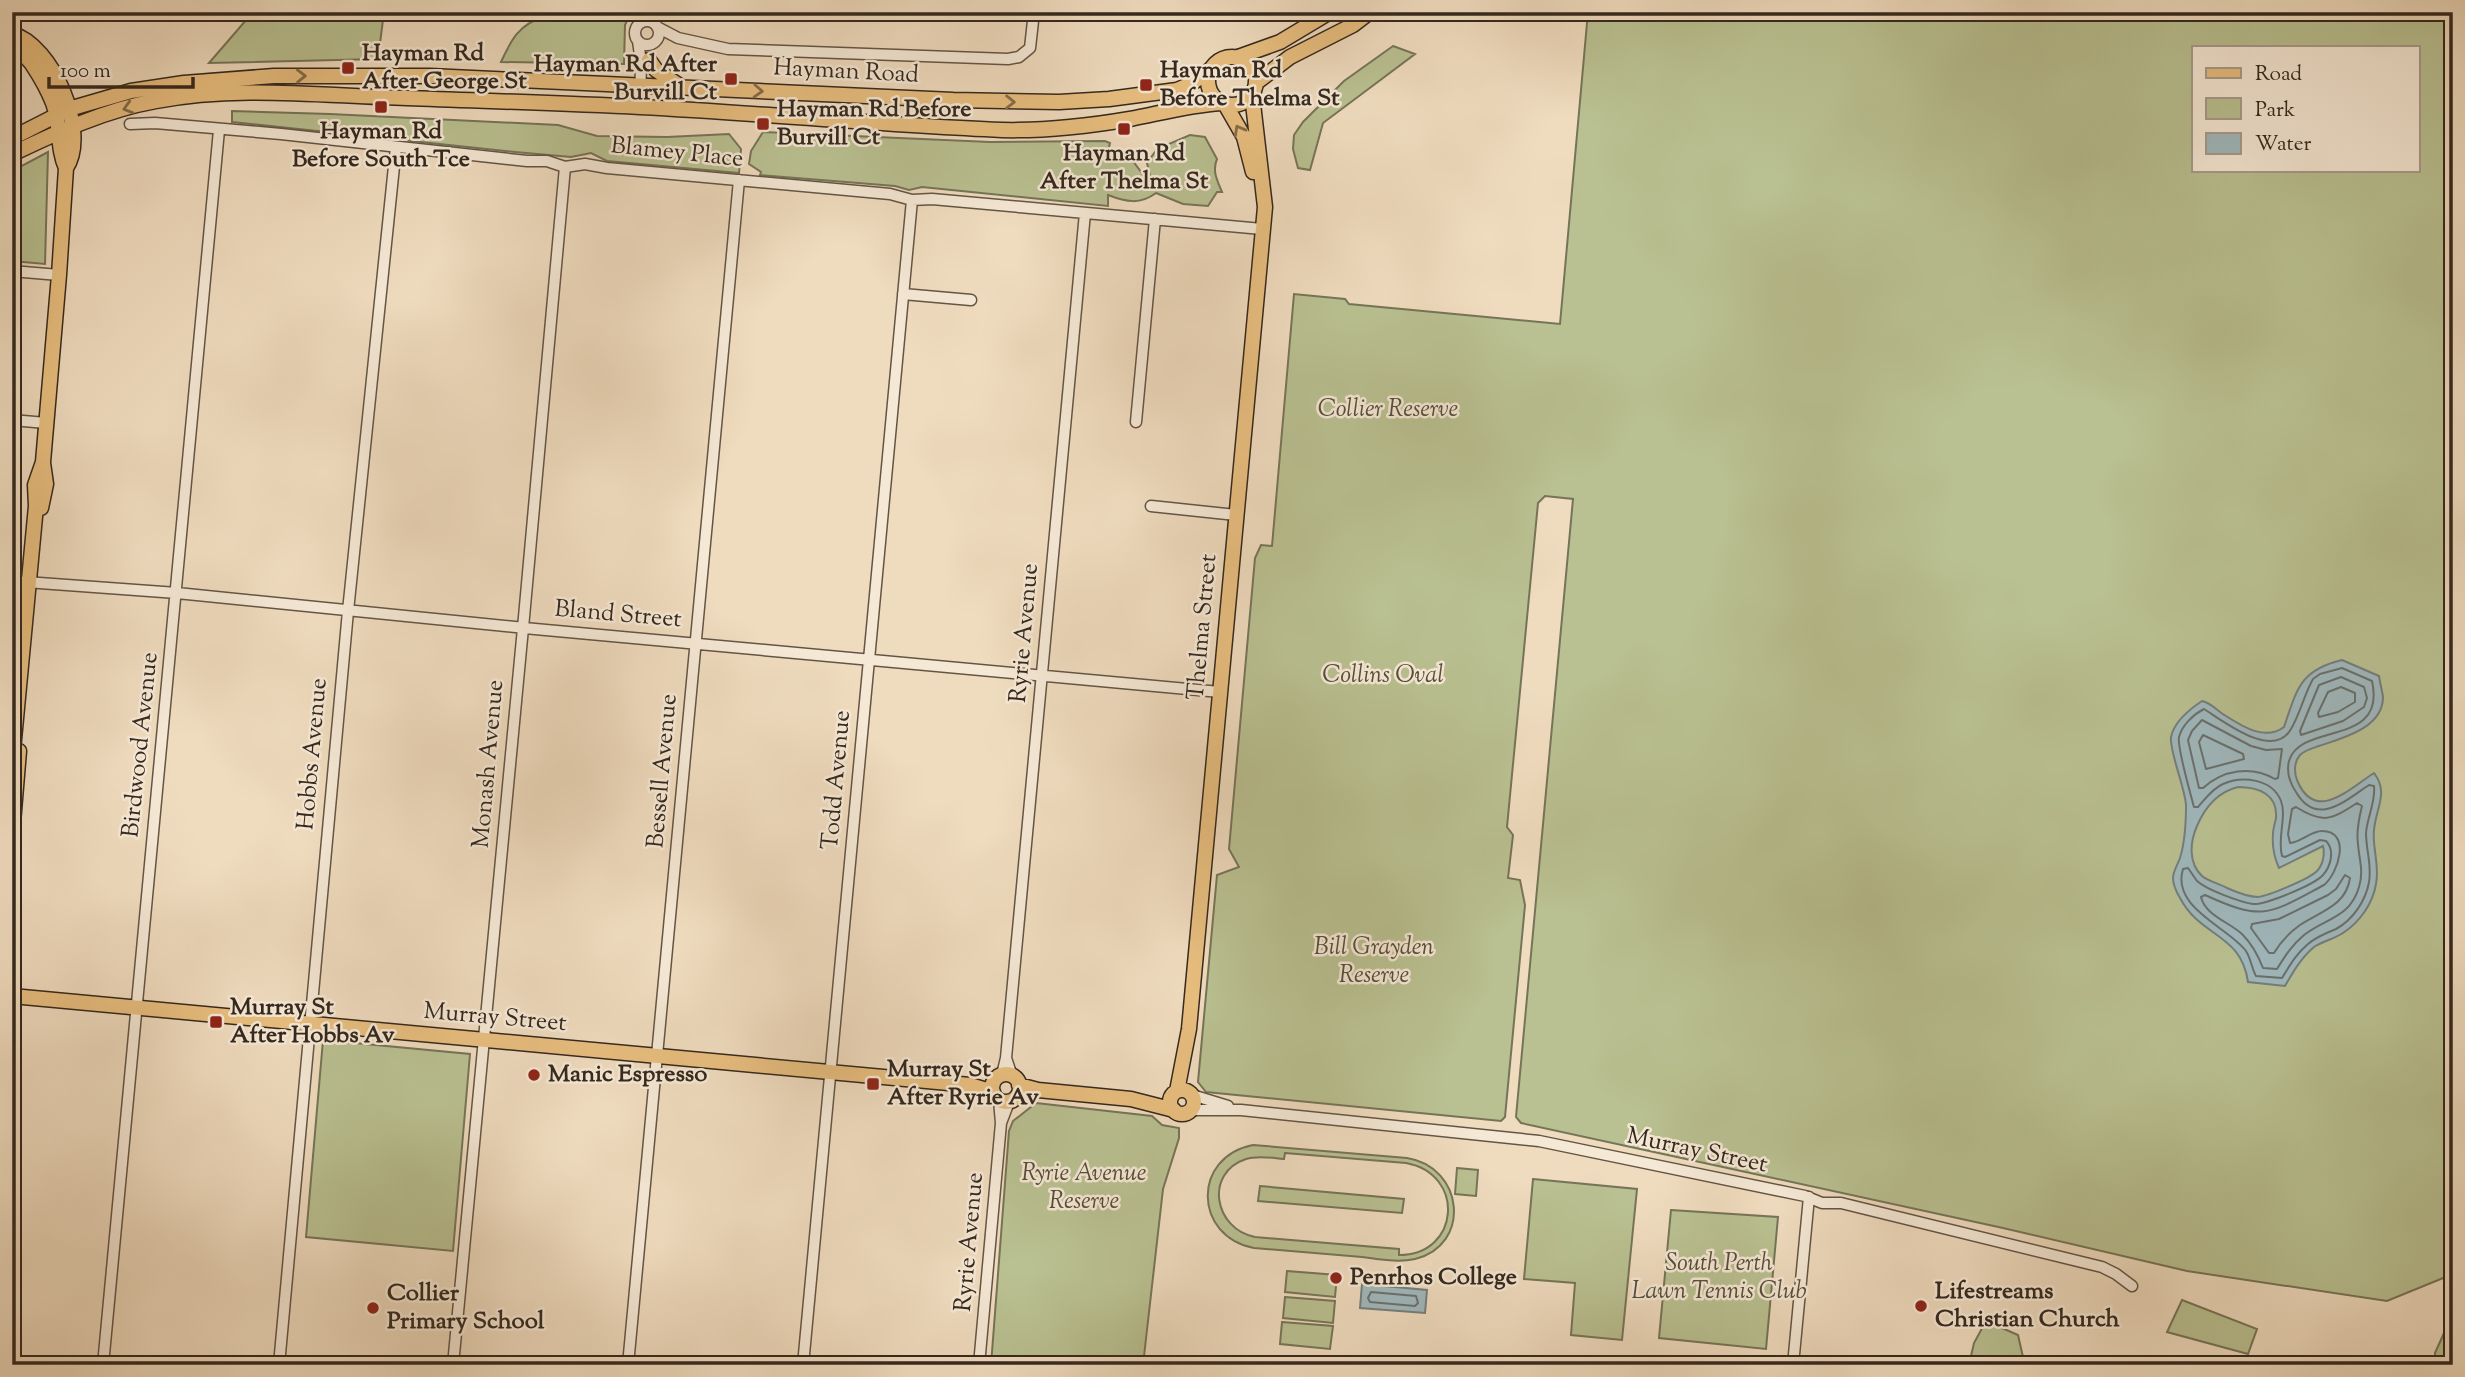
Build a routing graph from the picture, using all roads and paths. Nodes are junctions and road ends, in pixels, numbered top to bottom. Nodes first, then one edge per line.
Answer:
1 (645, 12) edge
2 (1034, 12) edge
3 (1330, 12) edge
4 (1370, 12) edge
5 (654, 21) edge
6 (640, 24) junction
7 (12, 36) edge
8 (678, 38) junction
9 (638, 41) junction
10 (652, 49) junction
11 (1238, 57) junction
12 (1211, 69) junction
13 (645, 85) junction
14 (681, 87) junction
15 (1254, 89) junction
16 (1223, 104) junction
17 (644, 107) junction
18 (63, 111) junction
19 (130, 124) dead end
20 (67, 129) junction
21 (219, 130) junction
22 (12, 138) edge
23 (396, 147) junction
24 (12, 154) edge
25 (565, 167) junction
26 (739, 180) junction
27 (912, 200) junction
28 (1085, 213) junction
29 (1155, 219) junction
30 (1262, 229) junction
31 (12, 271) edge
32 (59, 275) junction
33 (903, 294) junction
34 (971, 300) dead end
35 (12, 420) edge
36 (1136, 422) dead end
37 (46, 423) junction
38 (1151, 506) dead end
39 (1236, 514) junction
40 (12, 581) edge
41 (32, 581) junction
42 (177, 593) junction
43 (348, 611) junction
44 (523, 628) junction
45 (696, 644) junction
46 (869, 659) junction
47 (1042, 675) junction
48 (1220, 692) junction
49 (14, 752) edge
50 (12, 835) edge
51 (13, 995) edge
52 (136, 1008) junction
53 (311, 1024) junction
54 (484, 1040) junction
55 (656, 1056) junction
56 (831, 1072) junction
57 (1006, 1088) junction
58 (1183, 1093) junction
59 (1131, 1099) junction
60 (1174, 1110) junction
61 (1191, 1110) junction
62 (1241, 1110) junction
63 (1809, 1197) junction
64 (2132, 1286) dead end
65 (103, 1365) edge
66 (279, 1365) edge
67 (453, 1365) edge
68 (628, 1365) edge
69 (803, 1365) edge
70 (979, 1365) edge
71 (1793, 1365) edge

1 - 6 street
2 - 8 street
3 - 11 main road
4 - 15 main road
5 - 6 street
5 - 8 street
5 - 10 street
6 - 9 street
7 - 18 main road
8 - 10 street
9 - 10 street
9 - 13 street
10 - 13 street
10 - 14 main road
11 - 12 main road
11 - 15 main road
14 -> 12 main road, Hayman Road
12 - 16 main road
13 - 14 main road, Hayman Road
13 - 17 street
18 -> 13 main road, Hayman Road
15 - 16 main road
15 - 30 main road, Thelma Street
16 - 17 main road, Hayman Road
30 -> 16 main road, Thelma Street
17 -> 20 main road, Hayman Road
18 - 20 main road
18 - 22 main road, Hayman Road
19 - 21 street, Blamey Place
20 - 24 main road, Hayman Road
20 - 32 main road
21 - 23 street, Blamey Place
21 - 42 street, Birdwood Avenue
23 - 25 street, Blamey Place
23 - 43 street, Hobbs Avenue
25 - 26 street, Blamey Place
25 - 44 street, Monash Avenue
26 - 27 street, Blamey Place
26 - 45 street, Bessell Avenue
27 - 28 street, Blamey Place
27 - 33 street, Todd Avenue
28 - 29 street, Blamey Place
28 - 47 street, Ryrie Avenue
29 - 30 street, Blamey Place
29 - 36 street
30 - 39 main road, Thelma Street
31 - 32 street
32 - 37 main road
33 - 34 street
33 - 46 street, Todd Avenue
35 - 37 street
37 - 41 main road
38 - 39 street
39 - 48 main road, Thelma Street
40 - 41 street, Bland Street
41 - 42 street, Bland Street
41 - 49 main road
42 - 43 street, Bland Street
42 - 52 street, Birdwood Avenue
43 - 44 street, Bland Street
43 - 53 street, Hobbs Avenue
44 - 45 street, Bland Street
44 - 54 street, Monash Avenue
45 - 46 street, Bland Street
45 - 55 street, Bessell Avenue
46 - 47 street, Bland Street
46 - 56 street, Todd Avenue
47 - 48 street, Bland Street
47 - 57 street, Ryrie Avenue
48 - 58 main road, Thelma Street
49 - 50 main road
51 - 52 main road, Murray Street
52 - 53 main road, Murray Street
52 - 65 street, Birdwood Avenue
53 - 54 main road, Murray Street
53 - 66 street, Hobbs Avenue
54 - 55 main road, Murray Street
54 - 67 street, Monash Avenue
55 - 56 main road, Murray Street
55 - 68 street, Bessell Avenue
56 - 57 main road, Murray Street
56 - 69 street, Todd Avenue
57 - 59 main road, Murray Street
57 - 70 street, Ryrie Avenue
58 - 59 main road, Murray Street
58 - 60 main road
58 - 61 main road
58 - 62 street, Murray Street
59 - 60 main road, Murray Street
60 - 61 main road, Murray Street
61 - 62 street, Murray Street
62 - 63 street, Murray Street
63 - 64 street, Murray Street
63 - 71 street

